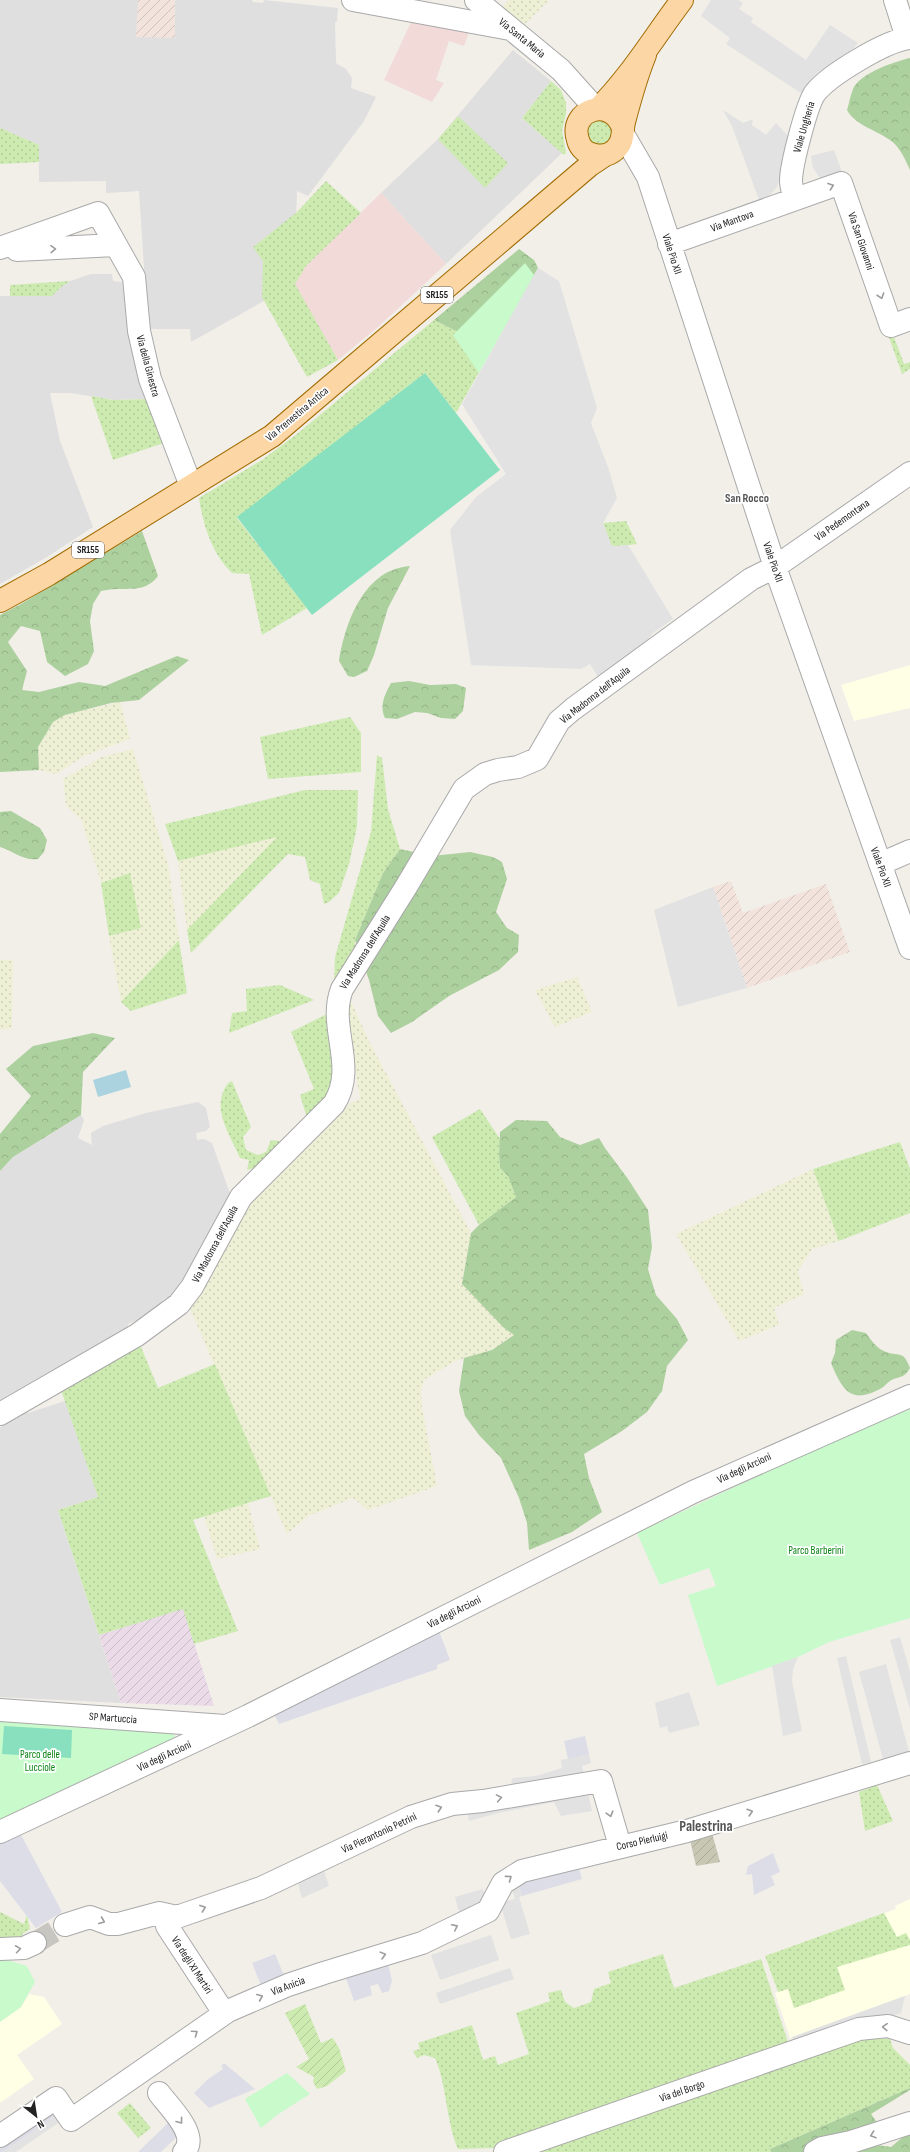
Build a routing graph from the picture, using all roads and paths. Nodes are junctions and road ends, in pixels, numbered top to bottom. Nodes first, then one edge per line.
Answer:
1 (353, 0) edge
2 (476, 0) edge
3 (682, 0) edge
4 (895, 0) edge
5 (513, 30) junction
6 (909, 38) edge
7 (645, 55) junction
8 (568, 77) junction
9 (597, 109) junction
10 (623, 131) junction
11 (577, 132) junction
12 (607, 154) junction
13 (646, 172) junction
14 (565, 187) junction
15 (795, 199) junction
16 (669, 244) junction
17 (115, 245) junction
18 (0, 250) edge
19 (910, 319) edge
20 (910, 473) edge
21 (191, 486) junction
22 (775, 567) junction
23 (0, 601) edge
24 (910, 851) edge
25 (880, 864) junction
26 (910, 948) edge
27 (910, 1396) edge
28 (0, 1414) edge
29 (0, 1710) edge
30 (226, 1726) junction
31 (910, 1763) edge
32 (0, 1832) edge
33 (620, 1846) junction
34 (488, 1910) joint
35 (166, 1915) junction
36 (65, 1925) tunnel mouth
37 (35, 1943) tunnel mouth
38 (0, 1949) edge
39 (224, 2013) junction
40 (910, 2033) edge
41 (142, 2071) junction
42 (910, 2123) edge
43 (0, 2136) edge
44 (184, 2152) edge
45 (506, 2152) edge
46 (815, 2152) edge

1 - 5 street
2 - 5 street, Via Santa Maria
3 - 7 main road, SR155
4 - 6 street
5 - 8 street, Via Santa Maria
6 - 15 street, Viale Ungheria
7 - 9 main road, SR155
7 - 10 main road, SR155
8 - 9 street, Via Santa Maria
8 - 11 street, Via Santa Maria
9 - 10 main road
9 - 11 main road, SR155
10 - 12 main road, SR155
10 - 13 street, Viale Pio XII
11 - 12 main road
11 - 14 main road, SR155
12 - 13 street, Viale Pio XII
12 - 14 main road, Via Prenestina Antica / SR155
13 - 16 street, Viale Pio XII
14 - 21 main road, Via Prenestina Antica / SR155
15 - 16 street, Via Mantova
15 -> 19 street, Via San Giovanni
16 - 22 street, Viale Pio XII
18 -> 17 street, Via della Ginestra
17 - 18 street, Via della Ginestra
17 - 21 street, Via della Ginestra
20 - 22 street, Via Pedemontana
21 - 23 main road, Via Prenestina Antica / SR155
22 - 25 street, Viale Pio XII
22 - 28 street, Via Madonna dell'Aquila
24 - 25 street
25 - 26 street, Viale Pio XII
27 - 30 street, Via degli Arcioni
29 - 30 street, SP Martuccia
30 - 32 street, Via degli Arcioni
33 -> 31 street, Corso Pierluigi
34 -> 33 street, Corso Pierluigi
35 -> 33 street, Via Pierantonio Petrini
39 -> 34 street, Via Anicia
36 -> 35 street, Via Pierantonio Petrini
35 - 39 street, Via degli XI Martiri
38 -> 37 street
41 -> 39 street, Via Anicia
40 -> 45 street, Via del Borgo
41 - 43 street, Via Anicia
41 -> 44 street
42 -> 46 street

